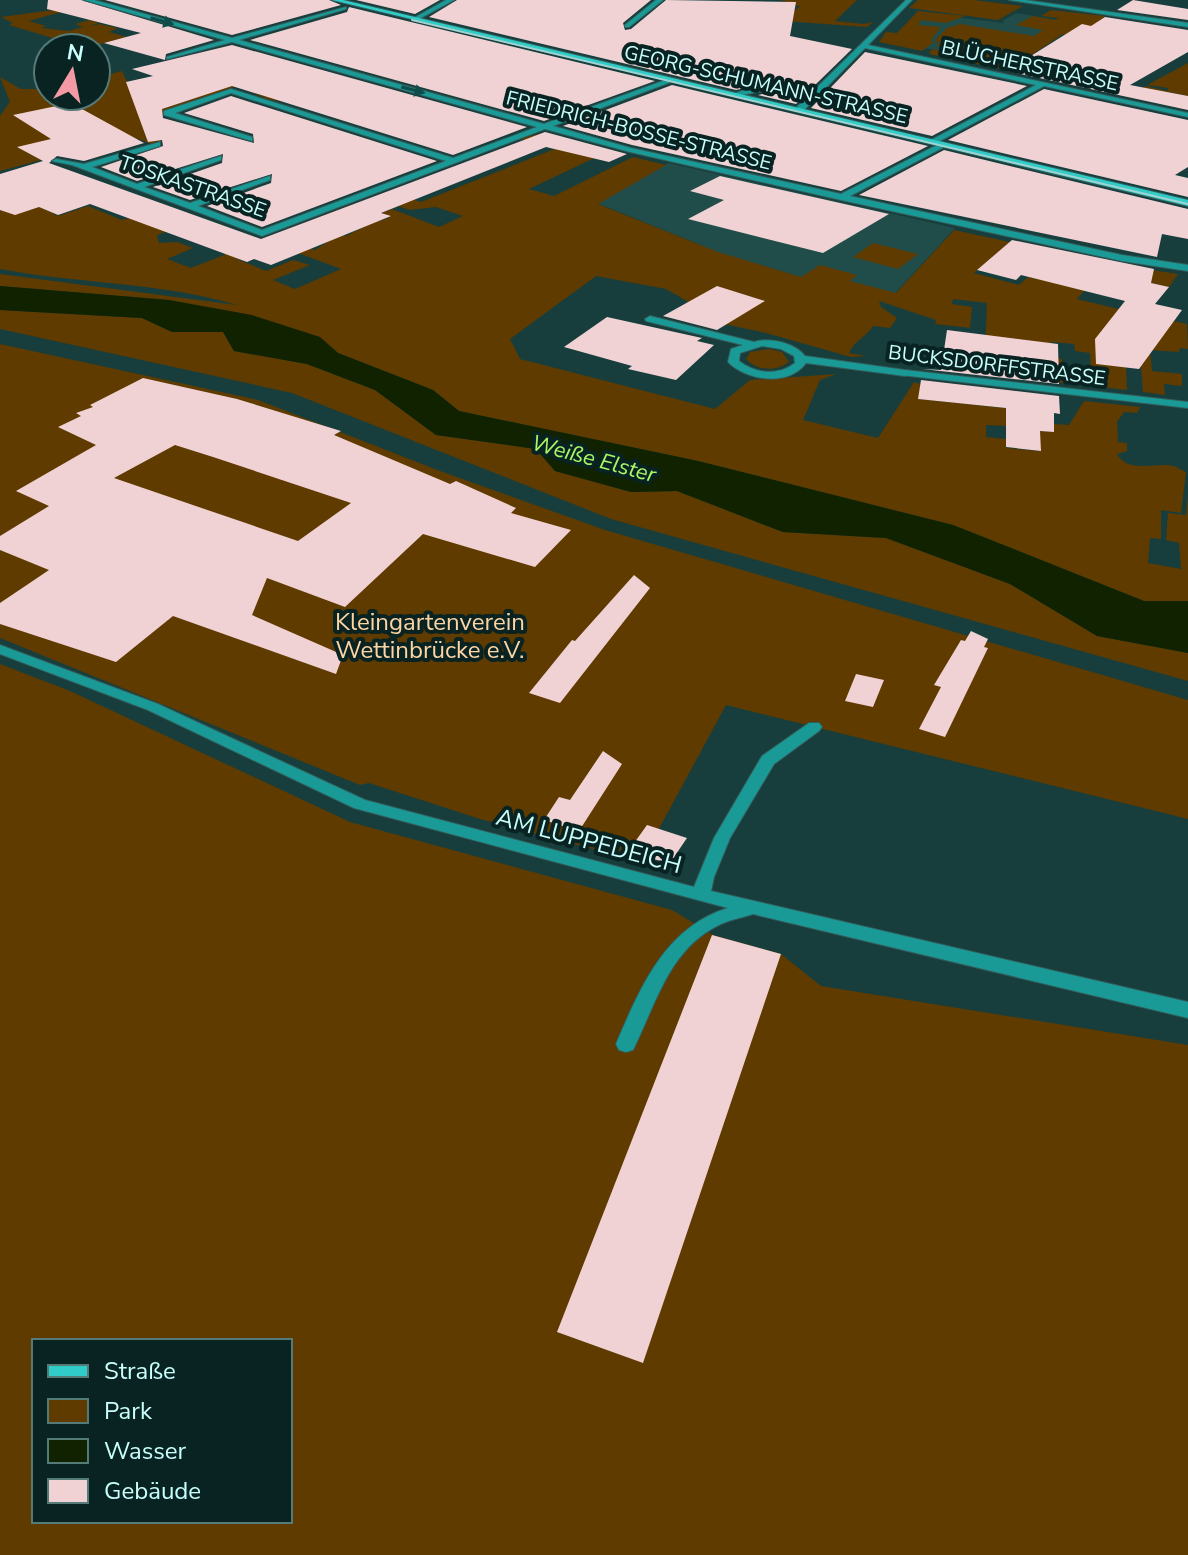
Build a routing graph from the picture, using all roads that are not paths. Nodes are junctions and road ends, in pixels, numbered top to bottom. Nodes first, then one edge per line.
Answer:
1 (87, 0) edge
2 (335, 0) edge
3 (451, 0) edge
4 (660, 0) edge
5 (909, 0) edge
6 (1012, 0) edge
7 (344, 8) dead end
8 (415, 19) junction
9 (1188, 25) edge
10 (627, 26) dead end
11 (231, 40) junction
12 (865, 46) junction
13 (169, 58) dead end
14 (668, 80) junction
15 (1043, 84) junction
16 (821, 90) junction
17 (737, 94) junction
18 (800, 109) junction
19 (1188, 115) edge
20 (542, 125) junction
21 (249, 139) dead end
22 (939, 143) junction
23 (157, 144) dead end
24 (218, 158) dead end
25 (451, 160) junction
26 (56, 161) dead end
27 (84, 167) junction
28 (267, 178) dead end
29 (135, 187) junction
30 (841, 197) junction
31 (1188, 203) edge
32 (189, 207) junction
33 (1188, 268) edge
34 (650, 319) dead end
35 (751, 344) junction
36 (801, 359) junction
37 (1188, 405) edge
38 (0, 649) edge
39 (814, 727) dead end
40 (701, 895) junction
41 (753, 908) junction
42 (1188, 1010) edge
43 (626, 1044) dead end

1 -> 11 street, FRIEDRICH-BOSSE-STRASSE
2 - 8 main road, GEORG-SCHUMANN-STRASSE
3 - 8 street
4 - 10 street
5 - 12 street
6 - 9 street
7 - 11 street
8 - 14 main road, GEORG-SCHUMANN-STRASSE
11 - 13 street
11 -> 20 street, FRIEDRICH-BOSSE-STRASSE
12 - 15 street, BLÜCHERSTRASSE
12 - 16 street
14 - 17 main road, GEORG-SCHUMANN-STRASSE
14 - 20 street, TOSKASTRASSE
15 - 19 street, BLÜCHERSTRASSE
15 - 22 street
16 - 17 street
16 - 18 street
17 - 18 main road, GEORG-SCHUMANN-STRASSE
18 - 22 main road, GEORG-SCHUMANN-STRASSE
20 - 25 street, TOSKASTRASSE
20 - 30 street, FRIEDRICH-BOSSE-STRASSE
21 - 25 street
22 - 30 street
22 - 31 main road, GEORG-SCHUMANN-STRASSE
23 - 27 street
24 - 29 street
25 - 32 street, TOSKASTRASSE
26 - 27 street, TOSKASTRASSE
27 - 29 street, TOSKASTRASSE
28 - 32 street
29 - 32 street, TOSKASTRASSE
30 - 33 street, FRIEDRICH-BOSSE-STRASSE
34 - 35 street, BUCKSDORFFSTRASSE
35 - 36 street, BUCKSDORFFSTRASSE
35 - 36 street
36 - 37 street, BUCKSDORFFSTRASSE
38 - 40 street, AM LUPPEDEICH
39 - 40 street
40 - 41 street, AM LUPPEDEICH
41 - 42 street, AM LUPPEDEICH
41 - 43 street

